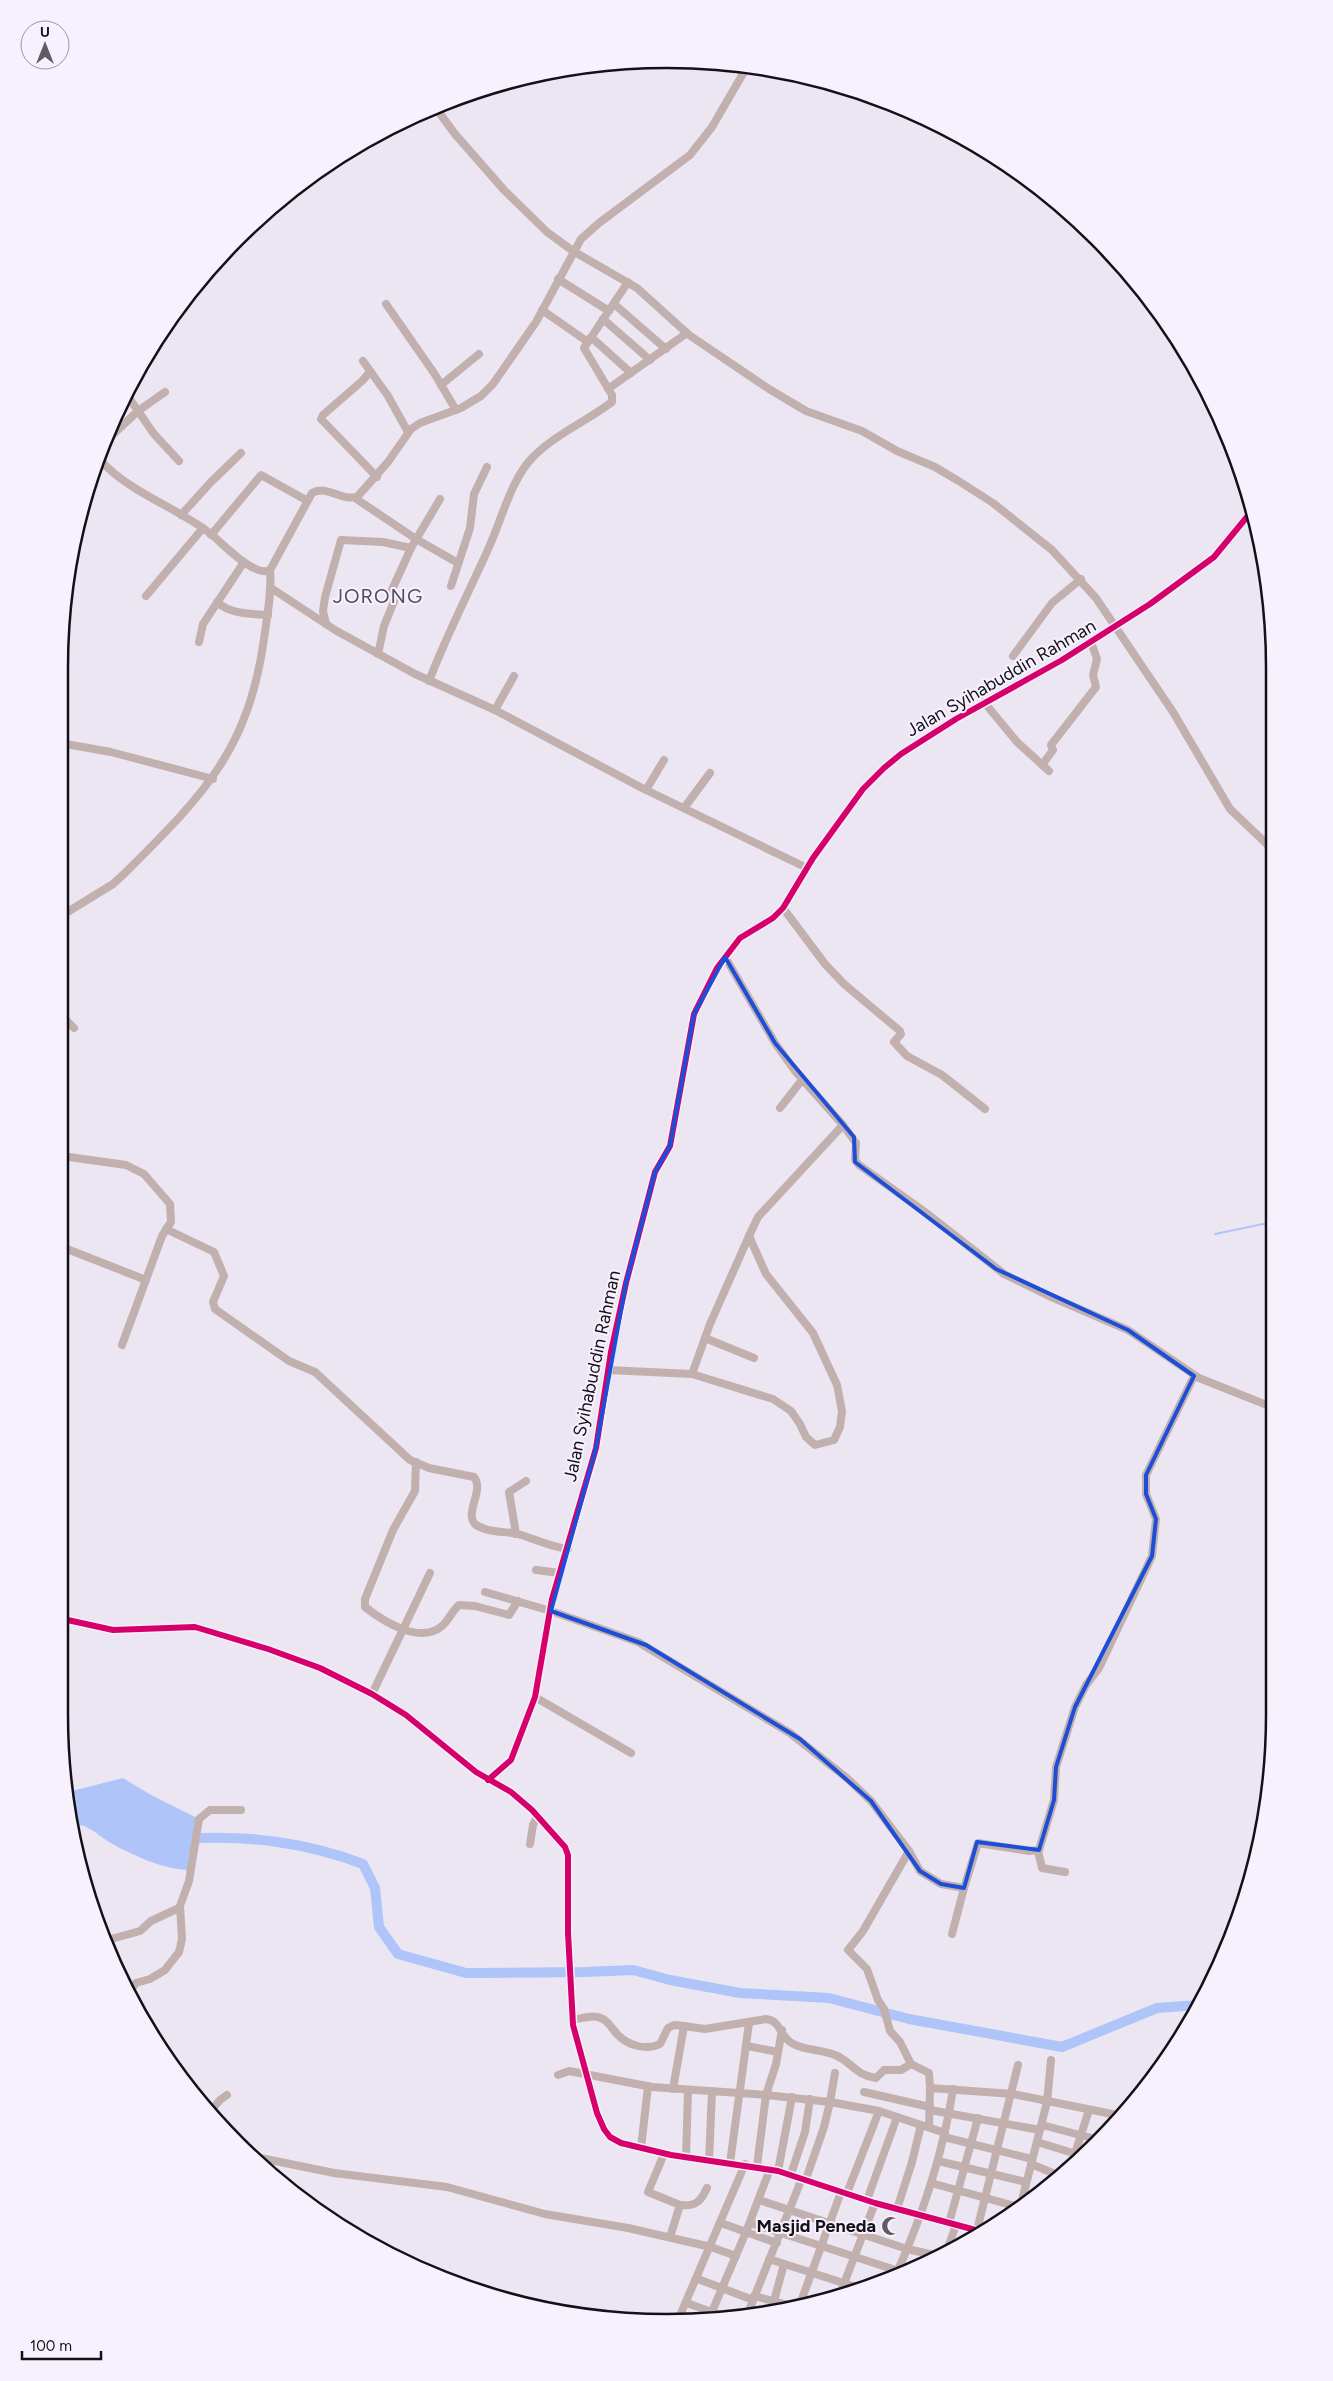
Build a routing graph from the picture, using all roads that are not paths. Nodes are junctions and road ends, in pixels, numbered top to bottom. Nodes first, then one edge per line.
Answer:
1 (743, 73) edge
2 (439, 112) edge
3 (573, 251) junction
4 (558, 279) junction
5 (628, 282) junction
6 (386, 304) dead end
7 (614, 304) junction
8 (542, 310) junction
9 (609, 311) junction
10 (603, 319) junction
11 (687, 333) junction
12 (589, 340) junction
13 (666, 349) junction
14 (479, 354) dead end
15 (650, 360) junction
16 (363, 362) dead end
17 (370, 372) junction
18 (631, 373) junction
19 (441, 385) junction
20 (608, 389) junction
21 (165, 392) dead end
22 (130, 400) edge
23 (456, 410) junction
24 (138, 411) junction
25 (115, 432) edge
26 (408, 432) junction
27 (241, 453) dead end
28 (179, 461) dead end
29 (103, 463) edge
30 (487, 467) dead end
31 (377, 477) junction
32 (355, 498) junction
33 (440, 499) dead end
34 (306, 500) junction
35 (182, 516) junction
36 (1247, 518) edge
37 (203, 528) junction
38 (211, 535) junction
39 (416, 539) junction
40 (411, 548) junction
41 (244, 562) junction
42 (458, 563) junction
43 (270, 570) junction
44 (1081, 579) junction
45 (451, 586) dead end
46 (271, 588) junction
47 (146, 596) dead end
48 (217, 602) junction
49 (268, 615) junction
50 (326, 624) junction
51 (1114, 628) junction
52 (199, 642) dead end
53 (1091, 642) junction
54 (378, 654) junction
55 (1013, 656) dead end
56 (514, 676) dead end
57 (429, 680) junction
58 (984, 702) junction
59 (495, 710) junction
60 (68, 744) edge
61 (664, 760) dead end
62 (1042, 765) junction
63 (1049, 771) dead end
64 (710, 773) dead end
65 (213, 779) junction
66 (646, 790) junction
67 (684, 808) junction
68 (1266, 843) edge
69 (807, 868) junction
70 (783, 908) junction
71 (68, 912) edge
72 (725, 957) junction
73 (68, 1022) edge
74 (74, 1028) dead end
75 (802, 1080) junction
76 (780, 1108) dead end
77 (985, 1109) dead end
78 (843, 1125) junction
79 (68, 1157) edge
80 (166, 1229) junction
81 (749, 1236) junction
82 (68, 1249) edge
83 (146, 1280) junction
84 (705, 1338) junction
85 (122, 1345) dead end
86 (754, 1358) dead end
87 (608, 1370) junction
88 (692, 1374) junction
89 (1194, 1376) junction
90 (1266, 1405) edge
91 (416, 1462) junction
92 (526, 1481) dead end
93 (516, 1534) junction
94 (568, 1549) junction
95 (536, 1570) dead end
96 (430, 1574) dead end
97 (560, 1574) junction
98 (485, 1592) dead end
99 (518, 1601) junction
100 (551, 1611) junction
101 (68, 1620) edge
102 (405, 1629) junction
103 (372, 1694) junction
104 (535, 1698) junction
105 (631, 1753) dead end
106 (488, 1780) junction
107 (241, 1810) dead end
108 (538, 1817) junction
109 (530, 1844) dead end
110 (909, 1851) junction
111 (1038, 1852) junction
112 (1065, 1872) dead end
113 (964, 1888) junction
114 (180, 1908) junction
115 (952, 1934) dead end
116 (111, 1938) edge
117 (133, 1987) edge
118 (572, 2020) junction
119 (750, 2023) junction
120 (684, 2026) junction
121 (782, 2030) junction
122 (747, 2046) junction
123 (778, 2052) junction
124 (1051, 2060) dead end
125 (912, 2064) junction
126 (1018, 2065) dead end
127 (587, 2073) junction
128 (835, 2073) dead end
129 (558, 2075) dead end
130 (648, 2086) junction
131 (930, 2088) junction
132 (673, 2089) junction
133 (953, 2089) junction
134 (688, 2090) junction
135 (712, 2091) junction
136 (738, 2092) junction
137 (864, 2092) dead end
138 (1013, 2094) junction
139 (227, 2095) dead end
140 (766, 2095) junction
141 (792, 2097) junction
142 (810, 2099) junction
143 (830, 2102) junction
144 (1047, 2102) junction
145 (214, 2107) edge
146 (930, 2109) junction
147 (1089, 2110) junction
148 (880, 2111) junction
149 (949, 2113) junction
150 (1112, 2115) edge
151 (897, 2116) junction
152 (978, 2118) junction
153 (1005, 2123) junction
154 (925, 2126) junction
155 (1041, 2127) junction
156 (1080, 2134) junction
157 (944, 2135) junction
158 (1091, 2137) edge
159 (1037, 2142) junction
160 (971, 2144) junction
161 (641, 2148) junction
162 (998, 2149) junction
163 (1074, 2153) joint
164 (664, 2154) junction
165 (686, 2158) junction
166 (266, 2159) edge
167 (709, 2161) junction
168 (938, 2161) junction
169 (1032, 2161) junction
170 (730, 2163) junction
171 (745, 2164) junction
172 (756, 2166) junction
173 (964, 2168) junction
174 (774, 2170) junction
175 (1053, 2172) edge
176 (791, 2174) junction
177 (992, 2174) junction
178 (804, 2178) junction
179 (1026, 2182) junction
180 (931, 2183) junction
181 (707, 2188) dead end
182 (958, 2191) junction
183 (844, 2193) junction
184 (1023, 2196) edge
185 (986, 2198) junction
186 (759, 2200) junction
187 (1015, 2201) edge
188 (871, 2202) junction
189 (680, 2205) junction
190 (897, 2208) junction
191 (790, 2210) junction
192 (921, 2215) junction
193 (721, 2223) junction
194 (750, 2223) junction
195 (830, 2223) junction
196 (953, 2224) junction
197 (981, 2224) edge
198 (973, 2229) edge
199 (746, 2232) junction
200 (863, 2233) junction
201 (781, 2234) junction
202 (670, 2237) junction
203 (949, 2242) edge
204 (777, 2243) junction
205 (711, 2247) junction
206 (821, 2248) junction
207 (907, 2249) junction
208 (928, 2254) edge
209 (736, 2256) junction
210 (854, 2258) junction
211 (769, 2259) junction
212 (784, 2264) junction
213 (902, 2265) edge
214 (889, 2271) edge
215 (811, 2272) junction
216 (698, 2279) junction
217 (844, 2283) junction
218 (849, 2285) edge
219 (843, 2287) edge
220 (722, 2289) junction
221 (754, 2298) junction
222 (801, 2298) edge
223 (774, 2301) junction
224 (687, 2303) junction
225 (780, 2303) edge
226 (750, 2307) edge
227 (712, 2311) edge
228 (702, 2312) edge
229 (682, 2313) edge

1 - 3 street
2 - 3 street
3 - 4 street
3 - 5 street
4 - 8 street
4 - 9 street
5 - 7 street
5 - 11 street
6 - 19 street
7 - 9 street
7 - 13 street
8 - 12 street
8 - 23 street
9 - 10 street
10 - 12 street
10 - 15 street
11 - 13 street
11 - 44 street
12 - 18 street
12 - 20 street
13 - 15 street
14 - 19 street
15 - 18 street
16 - 17 street
17 - 26 street
17 - 31 street
18 - 20 street
19 - 23 street
20 - 57 street
21 - 24 street
22 - 24 street
23 - 26 street
24 - 25 street
24 - 28 street
26 - 31 street
27 - 35 street
29 - 35 street
30 - 42 street
31 - 32 street
32 - 34 street
32 - 39 street
33 - 39 street
34 - 38 street
34 - 43 street
35 - 37 street
36 - 51 street, Jalan Syihabuddin Rahman
37 - 38 street
37 - 47 street
38 - 41 street
39 - 40 street
39 - 42 street
40 - 50 street
40 - 54 street
41 - 43 street
41 - 48 street
42 - 45 street
43 - 46 street
44 - 51 street
44 - 55 street
46 - 49 street
46 - 50 street
48 - 49 street
48 - 52 street
49 - 65 street
50 - 54 street
51 - 53 street, Jalan Syihabuddin Rahman
51 - 68 street
53 - 58 street, Jalan Syihabuddin Rahman
53 - 62 street
54 - 57 street
56 - 59 street
57 - 59 street
58 - 62 street
58 - 69 street, Jalan Syihabuddin Rahman
59 - 66 street
60 - 65 street
61 - 66 street
62 - 63 street
64 - 67 street
65 - 71 street
66 - 67 street
67 - 69 street
69 - 70 street, Jalan Syihabuddin Rahman
70 - 72 street, Jalan Syihabuddin Rahman
70 - 77 street
72 - 75 street
72 - 87 street, Jalan Syihabuddin Rahman
73 - 74 street
75 - 76 street
75 - 78 street
78 - 81 street
78 - 89 street
79 - 80 street
80 - 83 street
80 - 91 street
81 - 84 street
81 - 88 street
82 - 83 street
83 - 85 street
84 - 86 street
84 - 88 street
87 - 88 street
87 - 94 street, Jalan Syihabuddin Rahman
89 - 90 street
89 - 111 street
91 - 93 street
91 - 102 street
92 - 93 street
93 - 94 street
94 - 97 street, Jalan Syihabuddin Rahman
95 - 97 street
96 - 102 street
97 - 100 street, Jalan Syihabuddin Rahman
98 - 99 street
99 - 100 street
99 - 102 street
100 - 104 street, Jalan Syihabuddin Rahman
100 - 110 street
101 - 103 street
102 - 103 street
103 - 106 street
104 - 105 street
104 - 106 street, Jalan Syihabuddin Rahman
106 - 108 street
107 - 114 street
108 - 109 street
108 - 118 street
110 - 113 street
110 - 125 street
111 - 112 street
111 - 113 street
113 - 115 street
114 - 116 street
114 - 117 street
118 - 120 street
118 - 127 street
119 - 120 street
119 - 121 street
119 - 122 street
120 - 132 street
121 - 123 street
121 - 125 street
122 - 123 street
122 - 136 street
123 - 140 street
124 - 144 street
125 - 131 street
126 - 138 street
127 - 129 street
127 - 130 street
127 - 161 street
128 - 143 street
130 - 132 street
130 - 161 street
131 - 133 street
131 - 146 street
132 - 134 street
133 - 138 street
133 - 149 street
134 - 135 street
134 - 165 street
135 - 136 street
135 - 167 street
136 - 140 street
136 - 170 street
137 - 146 street
138 - 144 street
138 - 153 street
139 - 145 street
140 - 141 street
140 - 172 street
141 - 142 street
141 - 174 street
142 - 143 street
142 - 176 street
143 - 148 street
143 - 178 street
144 - 147 street
144 - 155 street
146 - 149 street
146 - 154 street
147 - 150 street
147 - 156 street
148 - 151 street
148 - 183 street
149 - 152 street
149 - 157 street
151 - 154 street
151 - 188 street
152 - 153 street
152 - 160 street
153 - 155 street
153 - 162 street
154 - 157 street
154 - 190 street
155 - 156 street
155 - 159 street
156 - 158 street
156 - 163 street
157 - 160 street
157 - 168 street
159 - 163 street
159 - 169 street
160 - 162 street
160 - 173 street
161 - 164 street
162 - 169 street
162 - 177 street
164 - 165 street
164 - 189 street
165 - 167 street
166 - 202 street
167 - 170 street
168 - 173 street
168 - 180 street
169 - 175 street
169 - 179 street
170 - 171 street
171 - 172 street
171 - 193 street
172 - 174 street
173 - 177 street
173 - 182 street
174 - 176 street
174 - 186 street
176 - 178 street
177 - 179 street
177 - 185 street
178 - 183 street
178 - 191 street
179 - 184 street
180 - 182 street
180 - 192 street
181 - 189 street
182 - 185 street
182 - 196 street
183 - 188 street
183 - 195 street
185 - 187 street
185 - 197 street
186 - 191 street
186 - 194 street
188 - 190 street
188 - 200 street
189 - 202 street
190 - 192 street
191 - 195 street
191 - 201 street
192 - 196 street
192 - 207 street
193 - 199 street
193 - 205 street
194 - 199 street
194 - 201 street
195 - 200 street
195 - 206 street
196 - 198 street
196 - 203 street
199 - 204 street
199 - 209 street
200 - 207 street
200 - 210 street
201 - 204 street
201 - 206 street
202 - 205 street
204 - 211 street
205 - 209 street
205 - 216 street
206 - 210 street
206 - 215 street
207 - 208 street
207 - 213 street
209 - 220 street
210 - 214 street
210 - 217 street
211 - 212 street
211 - 221 street
212 - 215 street
212 - 223 street
215 - 217 street
215 - 222 street
216 - 220 street
216 - 224 street
217 - 218 street
217 - 219 street
220 - 221 street
220 - 227 street
221 - 223 street
221 - 226 street
223 - 225 street
224 - 228 street
224 - 229 street

